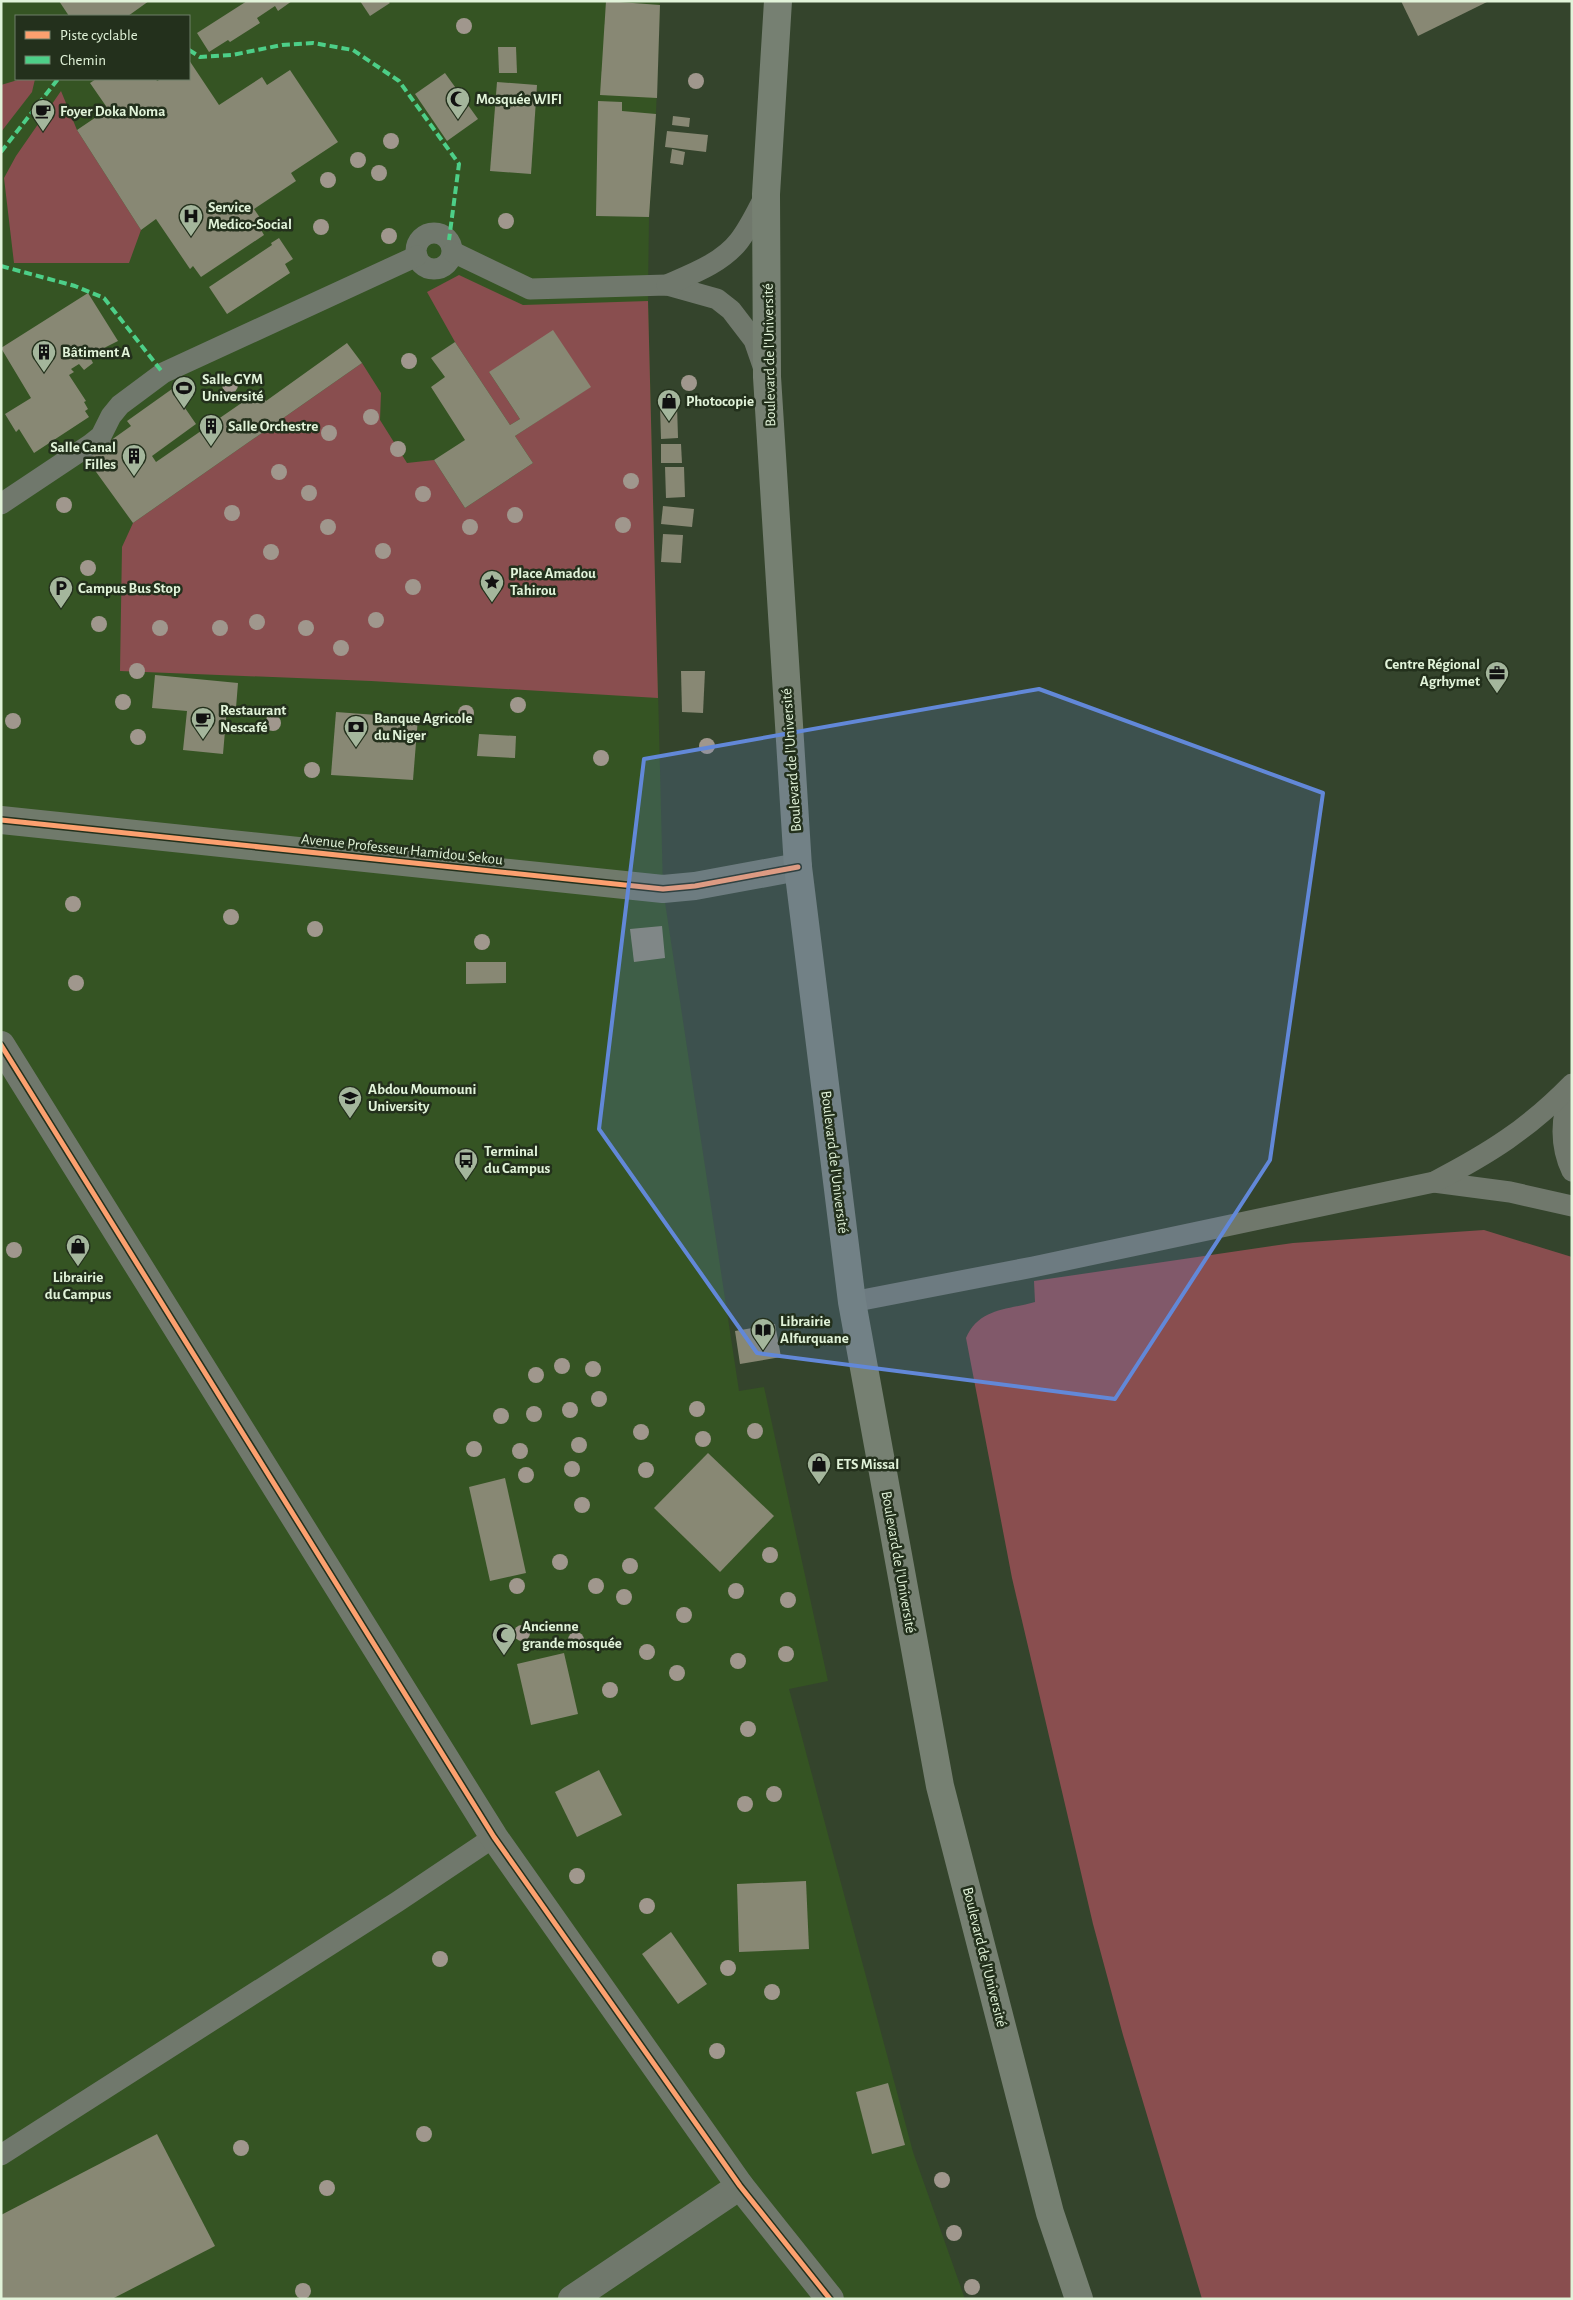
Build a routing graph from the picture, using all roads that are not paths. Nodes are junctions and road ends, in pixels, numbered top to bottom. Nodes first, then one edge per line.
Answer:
1 (778, 1) edge
2 (766, 194) junction
3 (667, 285) junction
4 (767, 377) junction
5 (1, 504) edge
6 (1, 820) edge
7 (798, 867) junction
8 (1, 1045) edge
9 (1572, 1084) edge
10 (1572, 1091) edge
11 (1572, 1171) edge
12 (1434, 1182) junction
13 (1572, 1206) edge
14 (852, 1302) junction
15 (494, 1837) junction
16 (1, 2155) edge
17 (740, 2186) junction
18 (572, 2299) edge
19 (830, 2299) edge
20 (1079, 2299) edge

1 - 2 main road, Boulevard de l'Université
2 - 3 lane
2 - 4 main road, Boulevard de l'Université
3 - 4 lane
3 - 5 lane
4 - 7 main road, Boulevard de l'Université
6 - 7 street, Avenue Professeur Hamidou Sekou
7 - 14 main road, Boulevard de l'Université
8 - 15 street
9 - 12 lane
10 - 11 lane
12 - 13 lane
12 - 14 lane
14 - 20 main road, Boulevard de l'Université
15 - 16 lane
15 - 17 street
17 - 18 street
17 - 19 street

